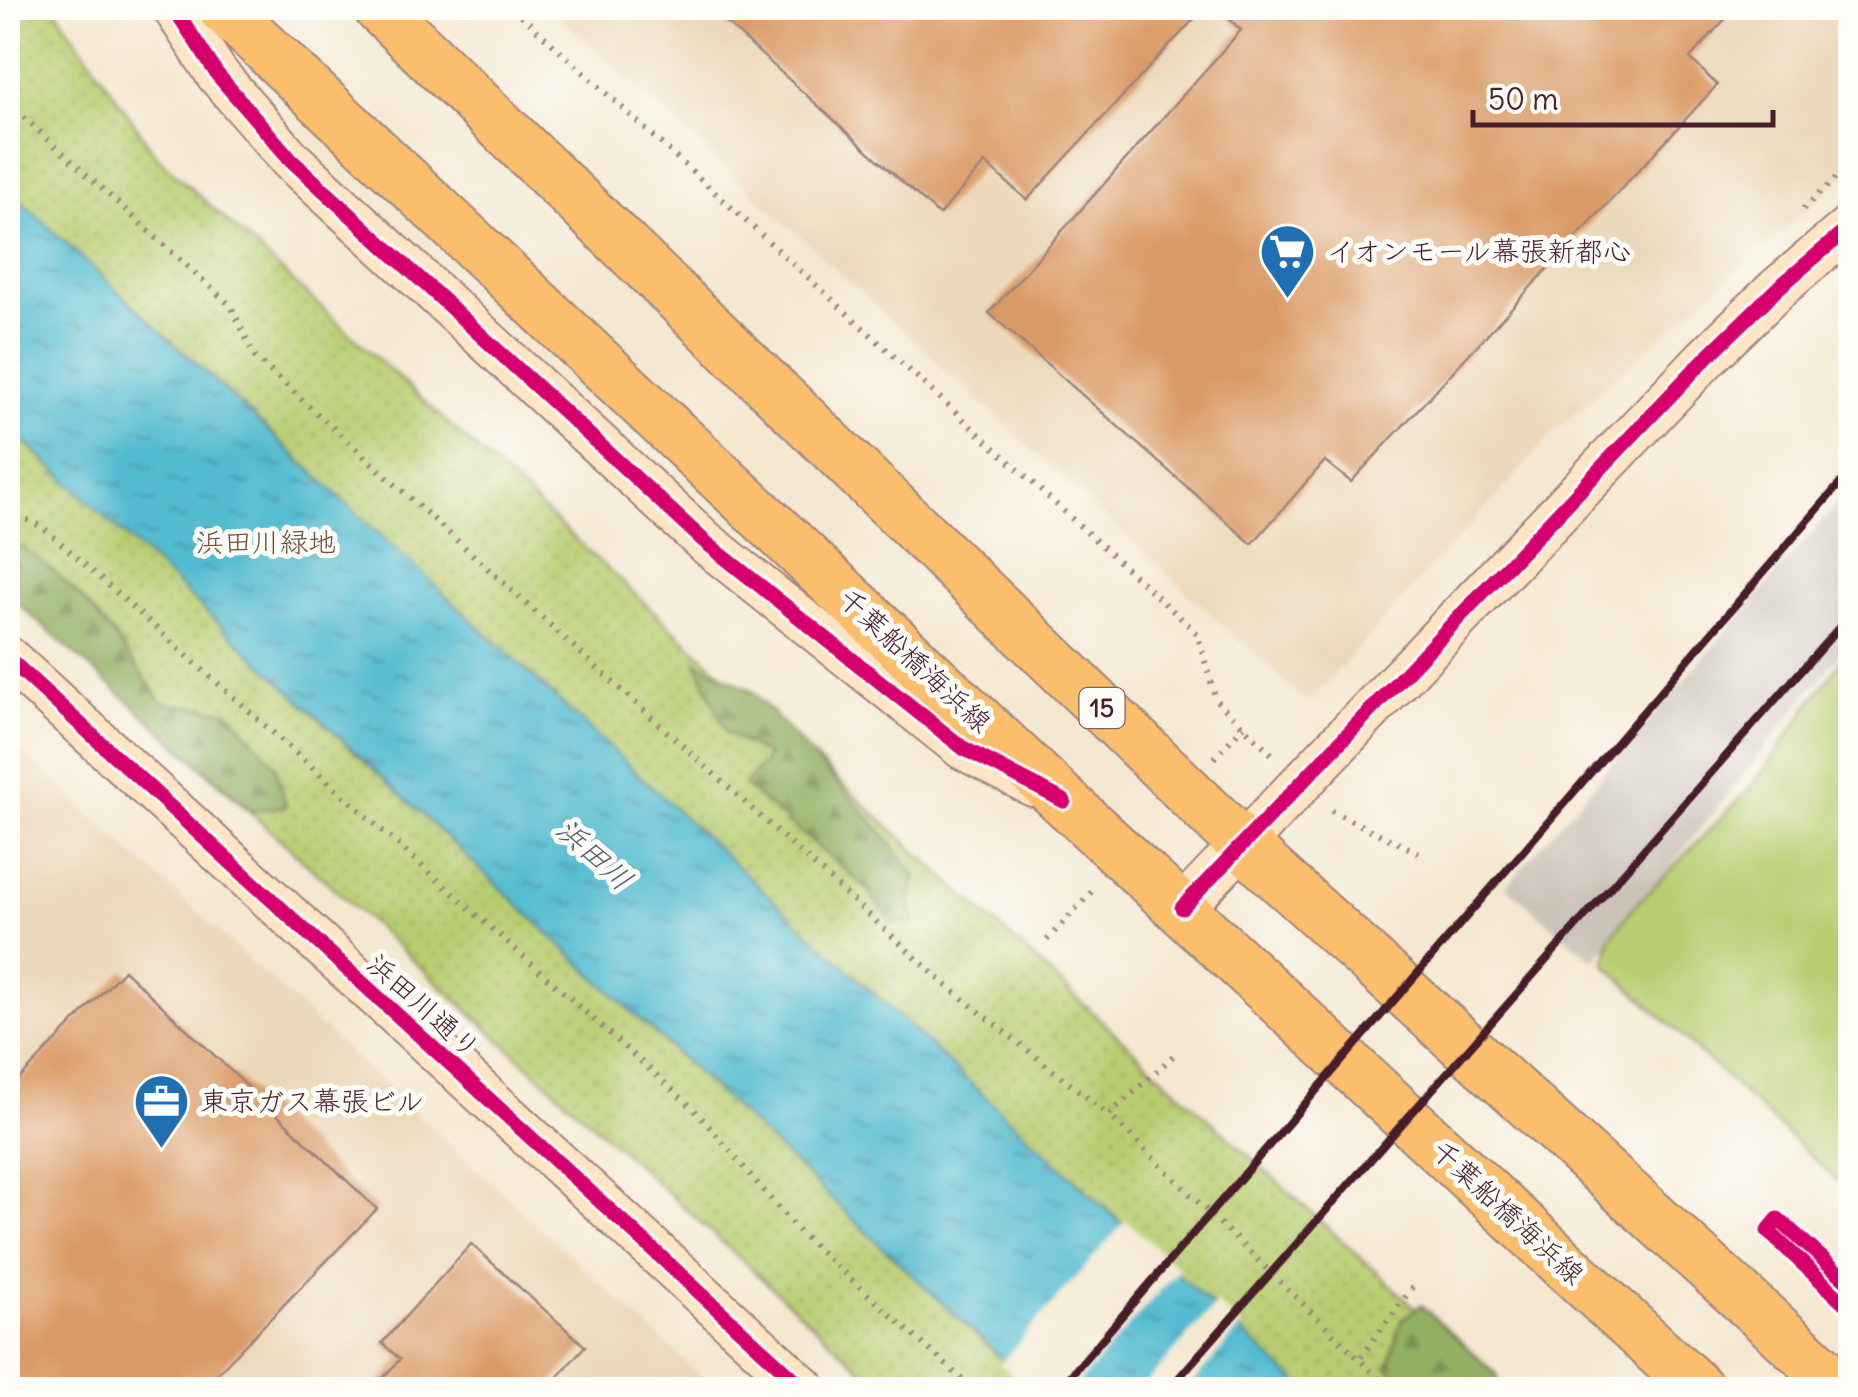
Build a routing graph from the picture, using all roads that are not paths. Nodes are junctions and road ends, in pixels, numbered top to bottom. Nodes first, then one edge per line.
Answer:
1 (174, 8) edge
2 (223, 8) edge
3 (379, 8) edge
4 (1850, 227) edge
5 (8, 658) edge
6 (1064, 802) junction
7 (1242, 844) junction
8 (1182, 908) junction
9 (806, 1390) edge
10 (1700, 1390) edge
11 (1844, 1390) edge

1 - 6 street
2 - 6 main road, 千葉船橋海浜線
3 - 7 main road, 15
4 - 7 street
5 - 9 street, 浜田川通り
6 - 8 main road, 千葉船橋海浜線
7 - 8 street
7 - 11 main road, 15
8 - 10 main road, 千葉船橋海浜線

